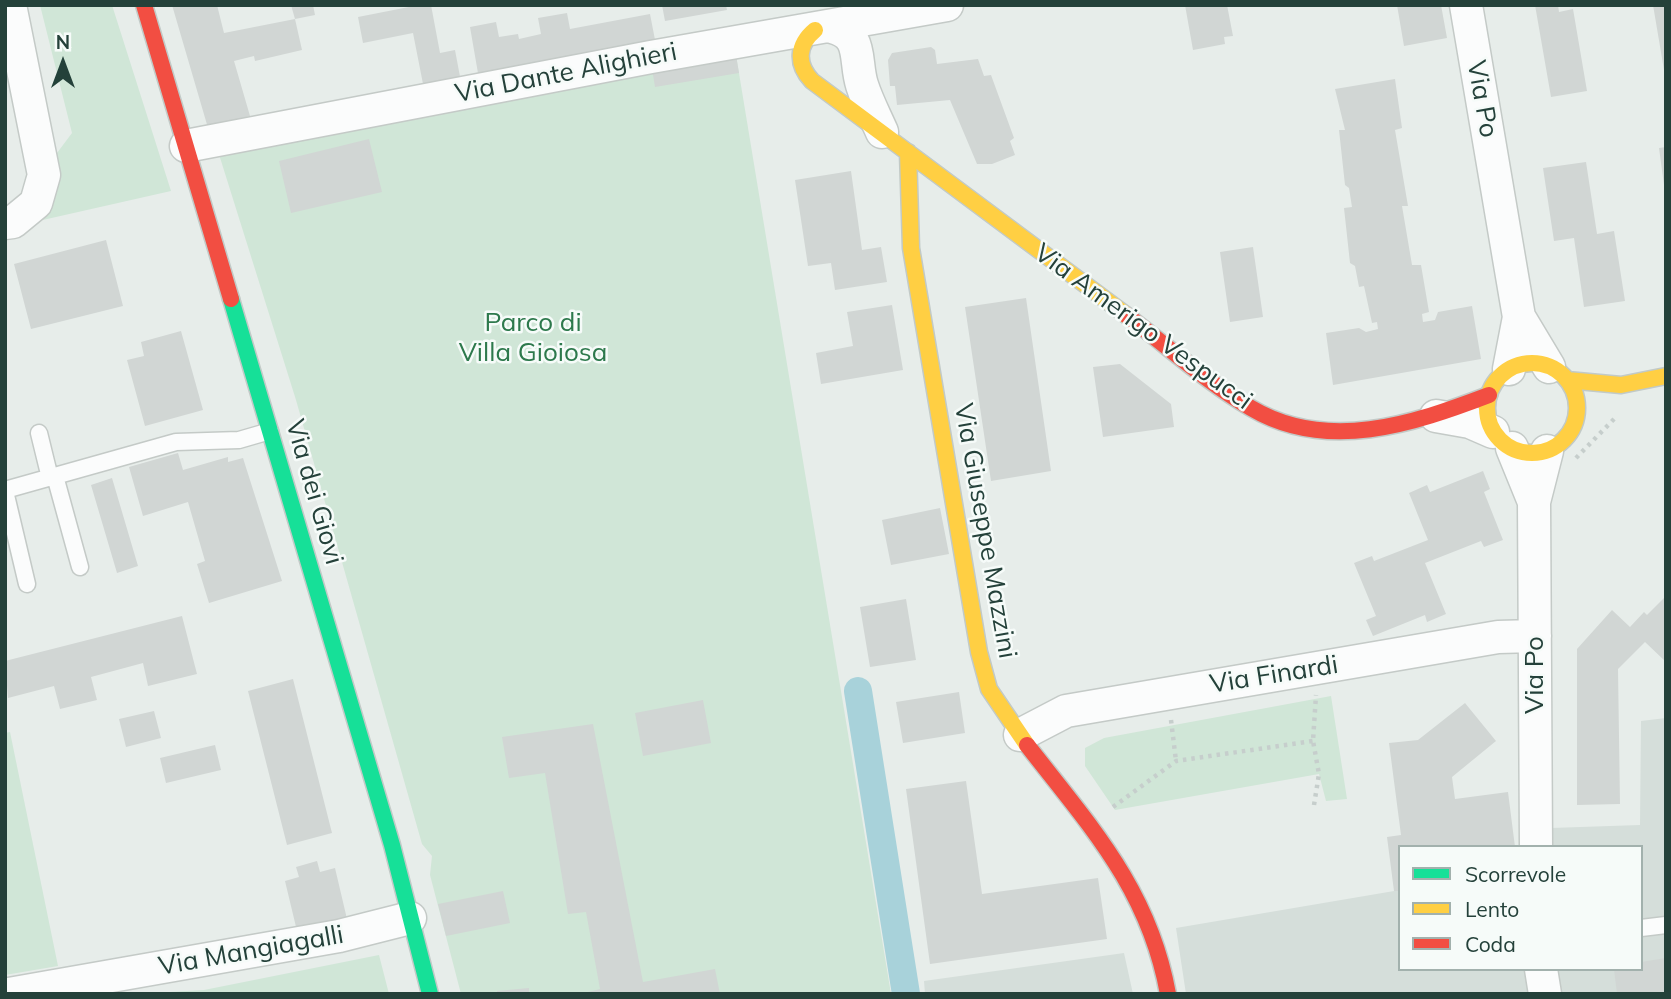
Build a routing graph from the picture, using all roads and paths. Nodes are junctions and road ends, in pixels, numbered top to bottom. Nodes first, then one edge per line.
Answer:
1 (10, 5) edge
2 (144, 5) edge
3 (947, 5) edge
4 (1466, 5) edge
5 (823, 28) junction
6 (882, 132) junction
7 (186, 146) junction
8 (908, 152) junction
9 (5, 223) edge
10 (1519, 317) junction
11 (1509, 369) junction
12 (1558, 374) junction
13 (1666, 376) edge
14 (1621, 385) junction
15 (1489, 395) junction
16 (1623, 415) dead end
17 (1436, 416) junction
18 (1574, 425) junction
19 (270, 431) junction
20 (38, 433) dead end
21 (1503, 440) junction
22 (1560, 456) junction
23 (52, 477) junction
24 (5, 490) edge
25 (1534, 502) junction
26 (80, 567) dead end
27 (27, 584) dead end
28 (1535, 636) junction
29 (1303, 693) dead end
30 (1158, 718) dead end
31 (1020, 735) junction
32 (1313, 741) junction
33 (1176, 761) junction
34 (1314, 805) dead end
35 (1086, 819) junction
36 (1536, 845) edge
37 (410, 918) junction
38 (1666, 925) edge
39 (1643, 928) edge
40 (1541, 971) edge
41 (9, 994) edge
42 (430, 994) edge
43 (1168, 994) edge
44 (1545, 994) edge

1 - 9 street
2 - 7 street, Via dei Giovi
3 - 5 street, Via Dante Alighieri
4 - 10 street, Via Po
5 - 6 street, Via Amerigo Vespucci
5 - 6 street, Via Amerigo Vespucci
5 - 7 street, Via Dante Alighieri
6 - 8 street, Via Amerigo Vespucci
7 - 19 street, Via dei Giovi
8 - 17 street, Via Amerigo Vespucci
8 - 31 street, Via Giuseppe Mazzini
10 - 11 street, Via Po
10 - 12 street, Via Po
11 - 12 street
11 - 15 street
12 - 14 street
12 - 18 street
13 - 14 street
14 - 18 street
15 - 17 street, Via Amerigo Vespucci
15 - 21 street
16 - 22 path
17 - 21 street, Via Amerigo Vespucci
18 - 22 street
19 - 23 lane
19 - 37 street, Via dei Giovi
20 - 23 lane
21 - 22 street
21 - 25 street, Via Po
22 - 25 street, Via Po
23 - 24 lane
23 - 26 lane
24 - 27 lane
25 - 28 street, Via Po
28 - 31 street, Via Finardi
28 - 36 street, Via Po
29 - 32 path
30 - 33 path
31 - 35 street, Via Giuseppe Mazzini
32 - 33 path
32 - 34 path
33 - 35 path
35 - 43 street, Via Giuseppe Mazzini
37 - 41 street, Via Mangiagalli
37 - 42 street, Via dei Giovi
38 - 39 lane
40 - 44 street

